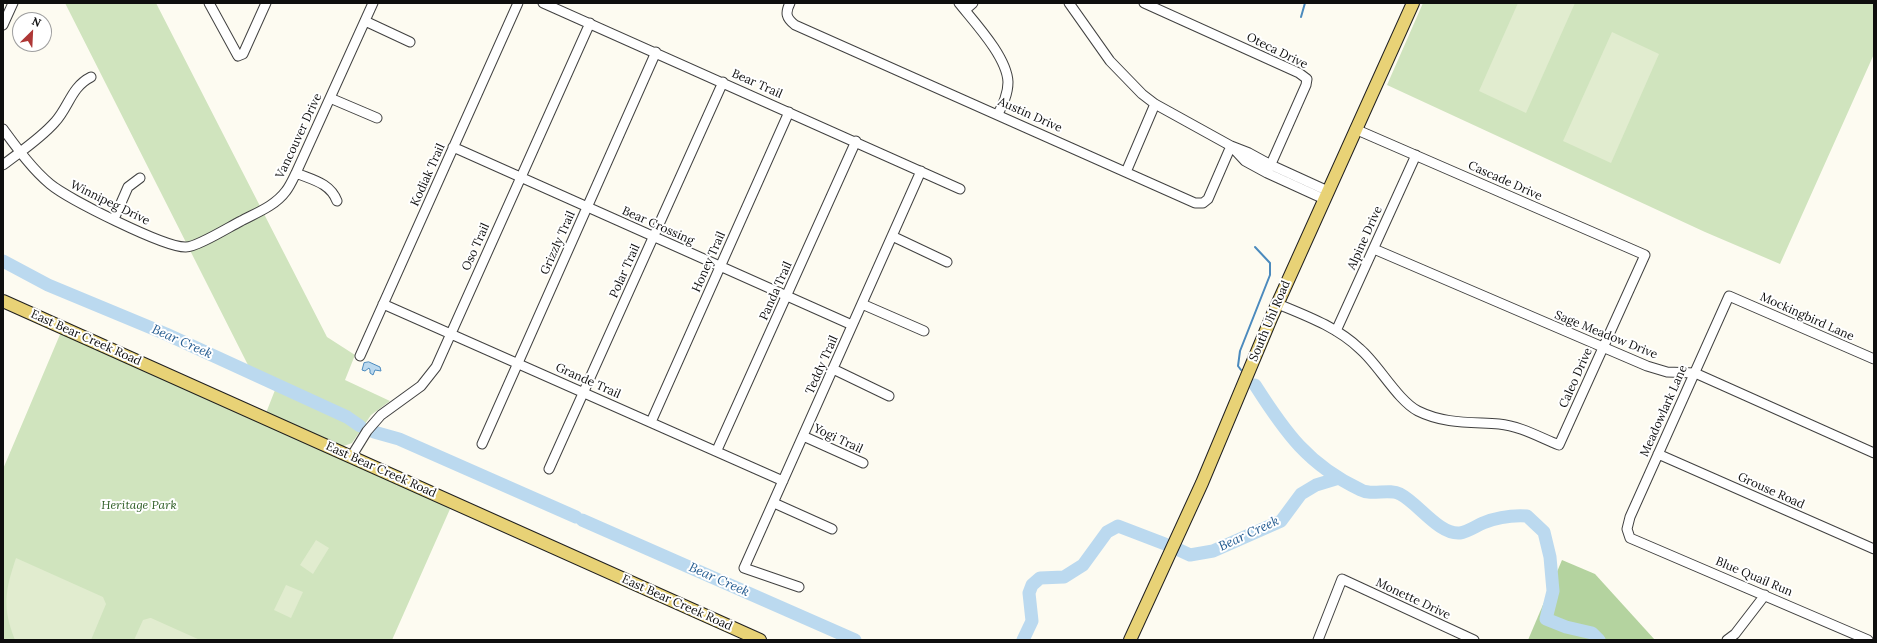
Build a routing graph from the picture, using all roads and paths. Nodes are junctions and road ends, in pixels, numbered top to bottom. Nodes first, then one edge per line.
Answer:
1 (13, 3) edge
2 (209, 3) edge
3 (266, 3) edge
4 (373, 3) edge
5 (518, 3) edge
6 (543, 3) edge
7 (790, 3) edge
8 (974, 3) edge
9 (1144, 3) edge
10 (1413, 3) edge
11 (1073, 4) edge
12 (962, 6) edge
13 (365, 21) junction
14 (590, 23) junction
15 (3, 25) edge
16 (410, 42) dead end
17 (656, 52) junction
18 (91, 77) dead end
19 (723, 82) junction
20 (330, 98) junction
21 (1155, 104) junction
22 (789, 112) junction
23 (998, 114) junction
24 (377, 118) dead end
25 (3, 129) edge
26 (1355, 129) junction
27 (856, 141) junction
28 (1231, 146) junction
29 (454, 147) junction
30 (20, 152) junction
31 (1416, 155) junction
32 (3, 165) edge
33 (1269, 169) junction
34 (921, 171) junction
35 (1126, 172) junction
36 (296, 173) junction
37 (140, 178) dead end
38 (521, 178) junction
39 (960, 189) dead end
40 (1326, 195) junction
41 (337, 201) dead end
42 (587, 207) junction
43 (114, 219) junction
44 (892, 236) junction
45 (653, 237) junction
46 (203, 241) joint
47 (1374, 249) junction
48 (1645, 255) joint
49 (947, 262) dead end
50 (720, 266) junction
51 (786, 296) junction
52 (1729, 296) joint
53 (3, 301) edge
54 (383, 304) junction
55 (862, 304) junction
56 (1278, 304) junction
57 (852, 325) junction
58 (924, 331) dead end
59 (1336, 331) junction
60 (451, 334) junction
61 (1603, 348) junction
62 (360, 356) dead end
63 (1874, 359) edge
64 (518, 364) junction
65 (833, 369) junction
66 (1695, 373) junction
67 (584, 392) junction
68 (889, 396) dead end
69 (651, 422) junction
70 (803, 436) junction
71 (482, 444) dead end
72 (717, 450) junction
73 (1874, 453) edge
74 (1658, 454) junction
75 (351, 457) junction
76 (863, 463) dead end
77 (549, 469) dead end
78 (783, 481) junction
79 (774, 503) junction
80 (832, 529) dead end
81 (1630, 538) joint
82 (1874, 549) edge
83 (799, 587) dead end
84 (1765, 595) junction
85 (760, 640) edge
86 (1130, 640) edge
87 (1318, 640) edge
88 (1474, 640) edge
89 (1727, 640) edge
90 (1868, 640) edge

1 - 15 street
2 - 3 street
4 - 13 street, Vancouver Drive
5 - 29 street, Kodiak Trail
6 - 14 street, Bear Trail
7 - 23 street, Austin Drive
8 - 12 street
9 - 33 street, Oteca Drive
10 - 26 main road, South Uhl Road
11 - 21 street
12 - 23 street
13 - 16 street
13 - 20 street, Vancouver Drive
14 - 17 street, Bear Trail
14 - 38 street, Oso Trail
17 - 19 street, Bear Trail
17 - 42 street, Grizzly Trail
18 - 30 street
19 - 22 street, Bear Trail
19 - 45 street, Polar Trail
20 - 24 street
20 - 36 street, Vancouver Drive
21 - 28 street
21 - 35 street
22 - 27 street, Bear Trail
22 - 50 street, Honey Trail
23 - 35 street, Austin Drive
25 - 30 street, Winnipeg Drive
26 - 31 street, Cascade Drive
26 - 40 main road, South Uhl Road
27 - 34 street, Bear Trail
27 - 51 street, Panda Trail
28 - 33 street
28 - 35 street, Austin Drive
29 - 38 street, Bear Crossing
29 - 54 street, Kodiak Trail
30 - 32 street
30 - 43 street, Winnipeg Drive
31 - 47 street, Alpine Drive
31 - 48 street, Cascade Drive
33 - 40 street
34 - 39 street, Bear Trail
34 - 44 street, Teddy Trail
36 - 41 street
36 - 46 street, Vancouver Drive
37 - 43 street
38 - 42 street, Bear Crossing
38 - 60 street, Oso Trail
40 - 56 main road, South Uhl Road
42 - 45 street, Bear Crossing
42 - 64 street, Grizzly Trail
43 - 46 street, Winnipeg Drive
44 - 49 street
44 - 55 street, Teddy Trail
45 - 50 street, Bear Crossing
45 - 67 street, Polar Trail
47 - 59 street, Alpine Drive
47 - 61 street, Sage Meadow Drive
48 - 61 street, Caleo Drive
50 - 51 street, Bear Crossing
50 - 69 street, Honey Trail
51 - 57 street, Bear Crossing
51 - 72 street, Panda Trail
52 - 63 street, Mockingbird Lane
52 - 66 street, Meadowlark Lane
53 - 75 main road, East Bear Creek Road
54 - 60 street, Grande Trail
54 - 62 street, Kodiak Trail
55 - 57 street, Teddy Trail
55 - 58 street
56 - 59 street
56 - 86 main road, South Uhl Road
57 - 65 street, Teddy Trail
59 - 61 street, Caleo Drive
60 - 64 street, Grande Trail
60 - 75 street, Oso Trail
61 - 66 street, Sage Meadow Drive
64 - 67 street, Grande Trail
64 - 71 street, Grizzly Trail
65 - 68 street
65 - 70 street, Teddy Trail
66 - 73 street, Sage Meadow Drive
66 - 74 street, Meadowlark Lane
67 - 69 street, Grande Trail
67 - 77 street, Polar Trail
69 - 72 street, Grande Trail
70 - 76 street, Yogi Trail
70 - 78 street, Teddy Trail
72 - 78 street, Grande Trail
74 - 81 street, Meadowlark Lane
74 - 82 street, Grouse Road
75 - 85 main road, East Bear Creek Road
78 - 79 street, Teddy Trail
79 - 80 street
79 - 83 street, Teddy Trail
81 - 84 street, Blue Quail Run
84 - 89 street
84 - 90 street, Blue Quail Run
87 - 88 street, Monette Drive

